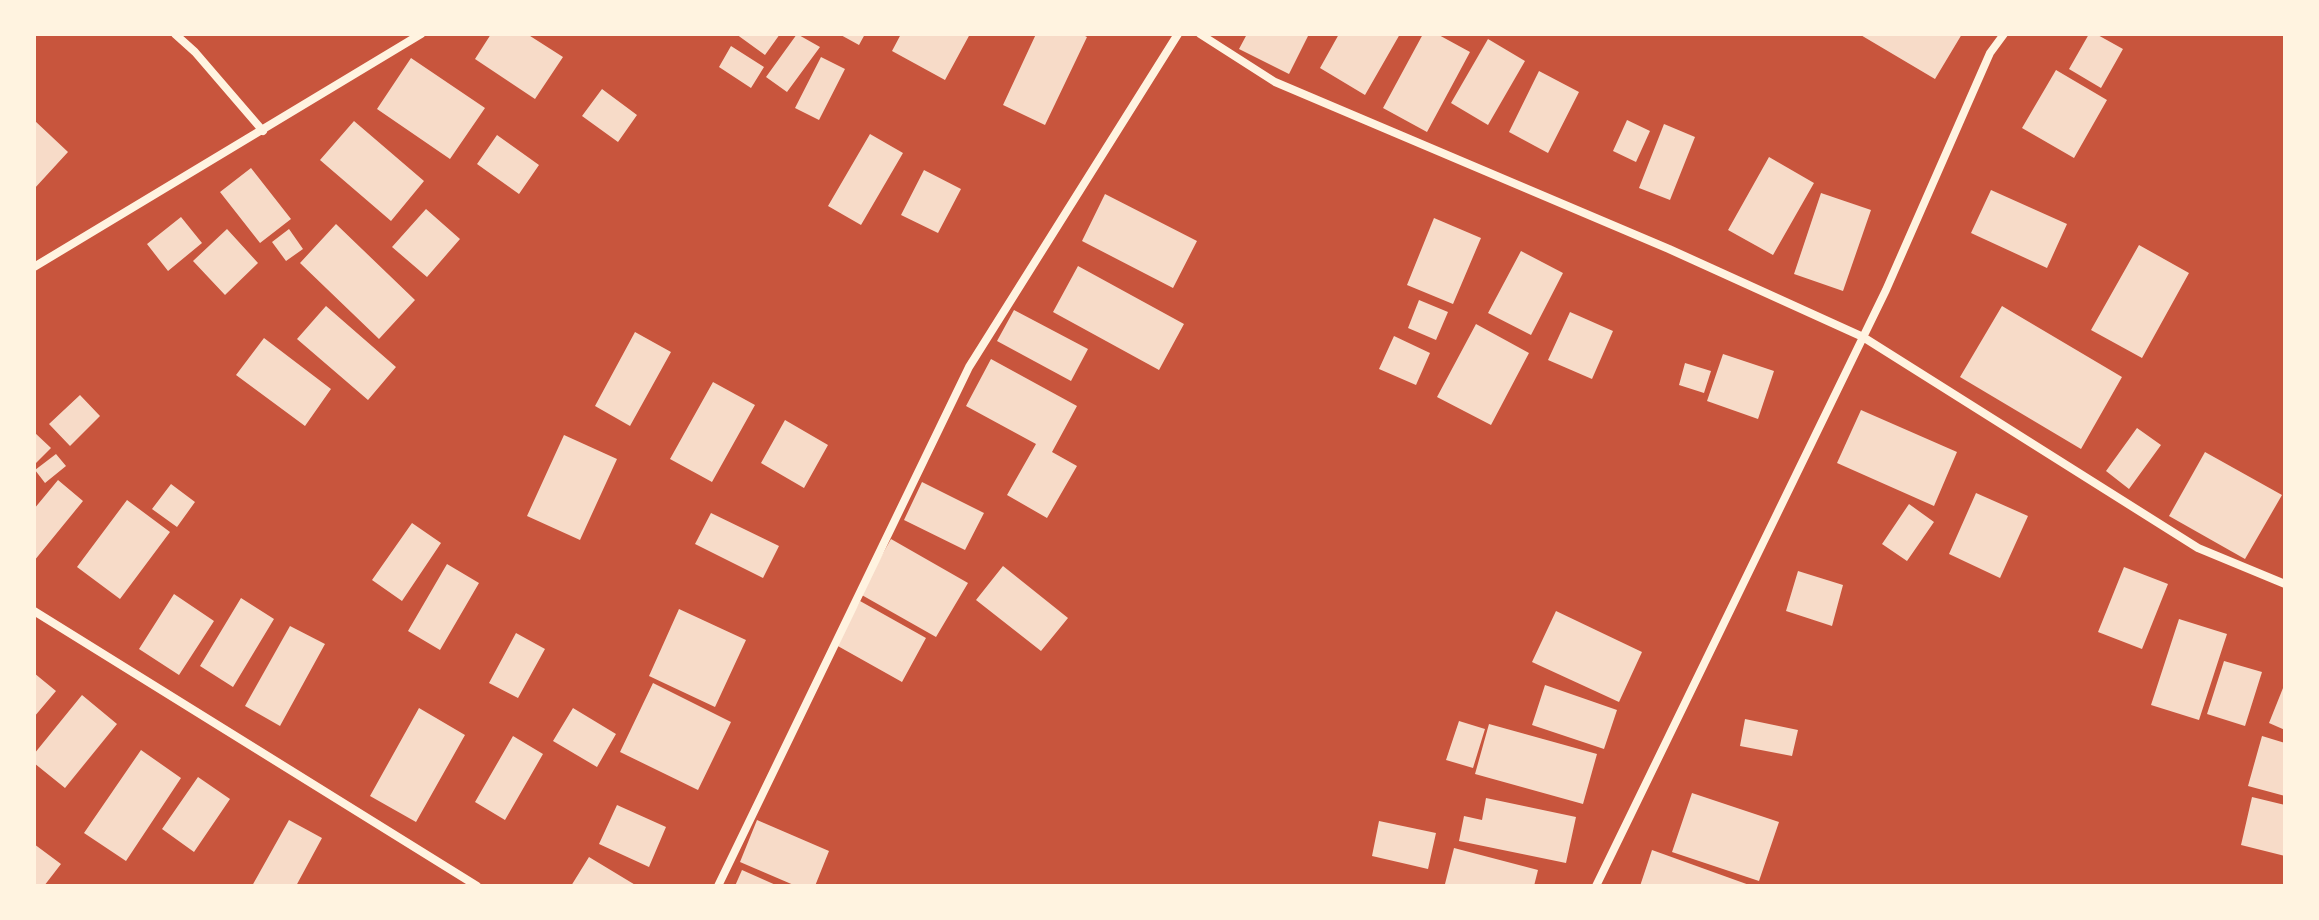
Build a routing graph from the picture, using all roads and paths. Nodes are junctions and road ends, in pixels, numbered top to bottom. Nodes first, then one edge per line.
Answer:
1 (175, 34) edge
2 (421, 34) edge
3 (1178, 34) edge
4 (1200, 34) edge
5 (2004, 34) edge
6 (263, 131) junction
7 (34, 267) edge
8 (1863, 337) junction
9 (2285, 584) edge
10 (34, 611) edge
11 (477, 886) edge
12 (718, 886) edge
13 (1596, 886) edge

1 - 6 street
2 - 6 street
3 - 12 street
4 - 8 street
5 - 8 street
6 - 7 street
8 - 9 street
8 - 13 street
10 - 11 street

